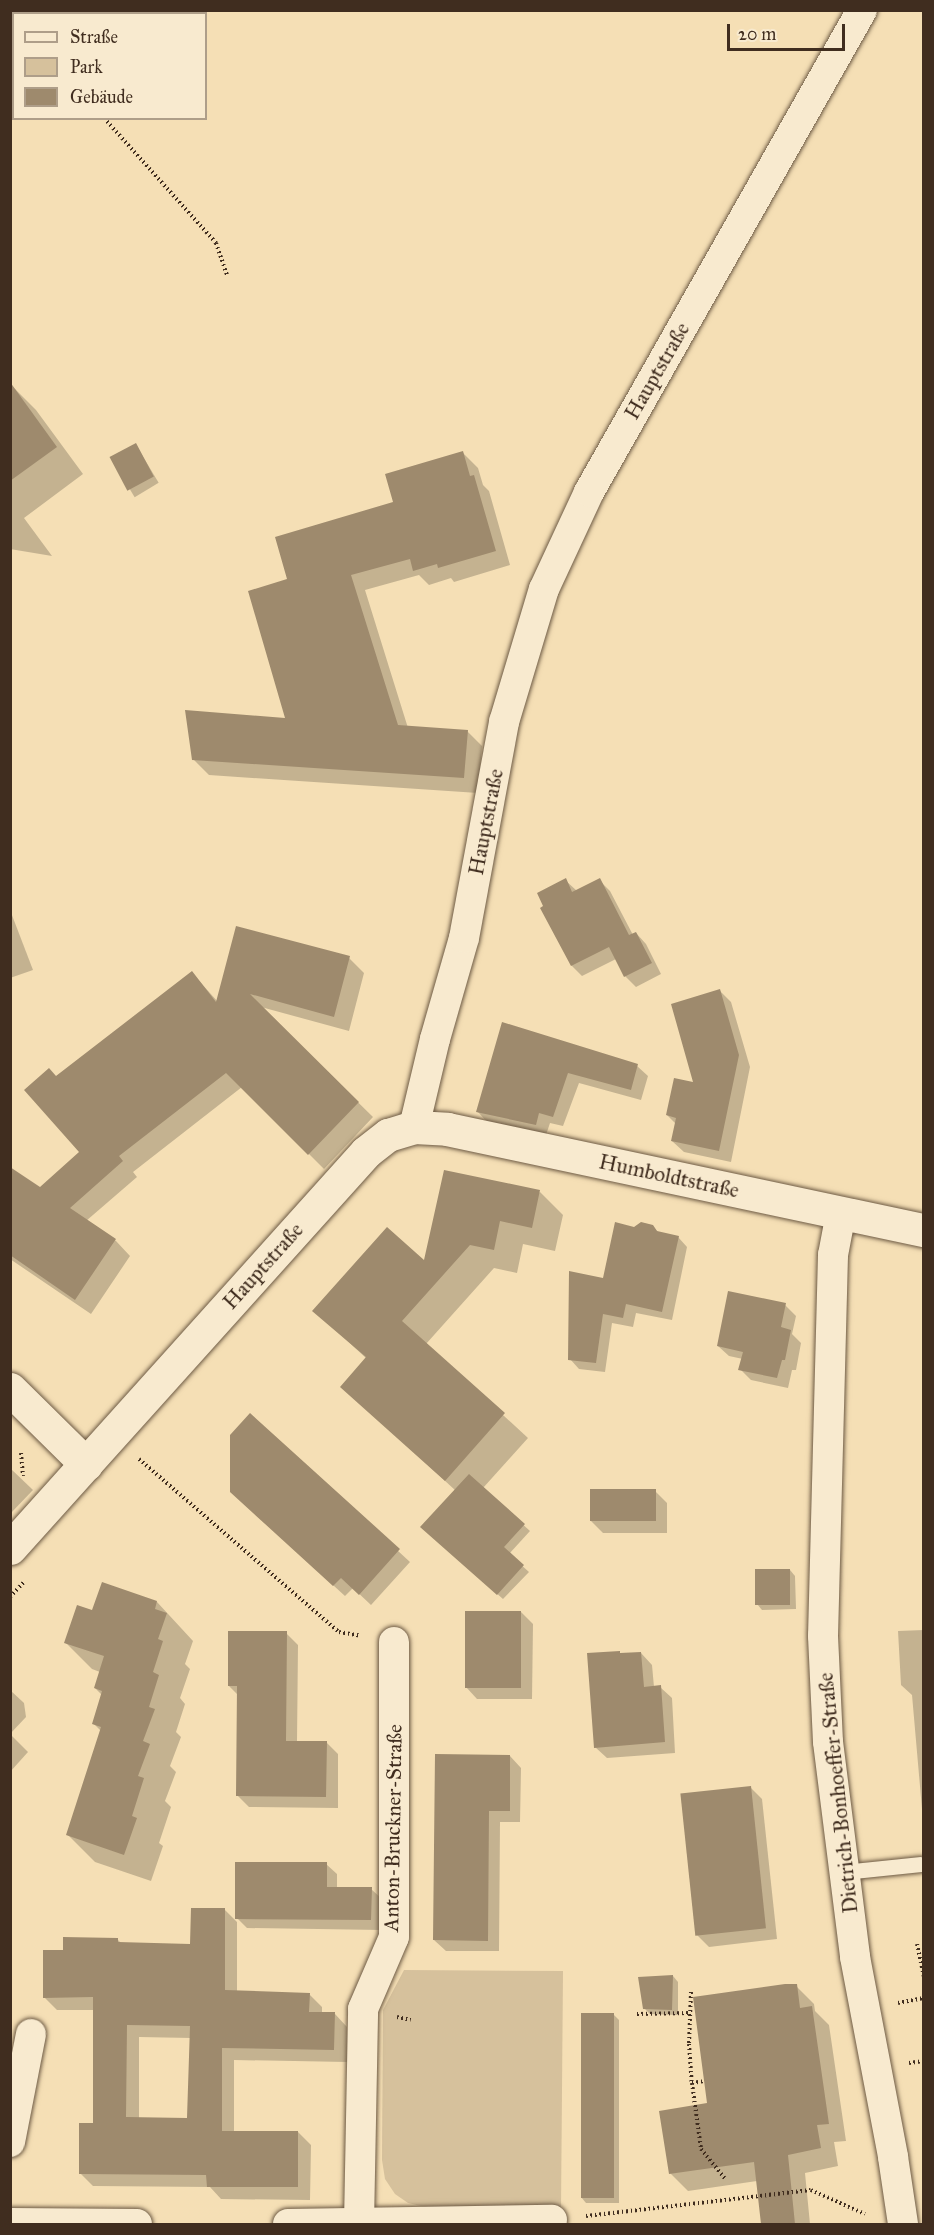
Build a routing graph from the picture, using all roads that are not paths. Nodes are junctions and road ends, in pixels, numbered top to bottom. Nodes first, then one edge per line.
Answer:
1 (862, 10) edge
2 (414, 1127) junction
3 (841, 1213) junction
4 (924, 1230) edge
5 (10, 1389) edge
6 (86, 1464) junction
7 (10, 1548) edge
8 (394, 1642) road end
9 (921, 1864) dead end
10 (844, 1872) junction
11 (31, 2034) dead end
12 (10, 2142) edge
13 (552, 2220) road end
14 (10, 2223) edge
15 (137, 2224) edge
16 (288, 2224) edge
17 (360, 2224) edge
18 (903, 2224) edge

1 - 2 street, Hauptstraße
2 - 3 street, Humboldtstraße
2 - 6 street, Hauptstraße
3 - 4 street, Humboldtstraße
3 - 10 street, Dietrich-Bonhoeffer-Straße
5 - 6 street
6 - 7 street, Hauptstraße
8 - 17 street, Anton-Bruckner-Straße
9 - 10 lane
10 - 18 street, Dietrich-Bonhoeffer-Straße
11 - 12 street
13 - 17 street
14 - 15 street
16 - 17 street

